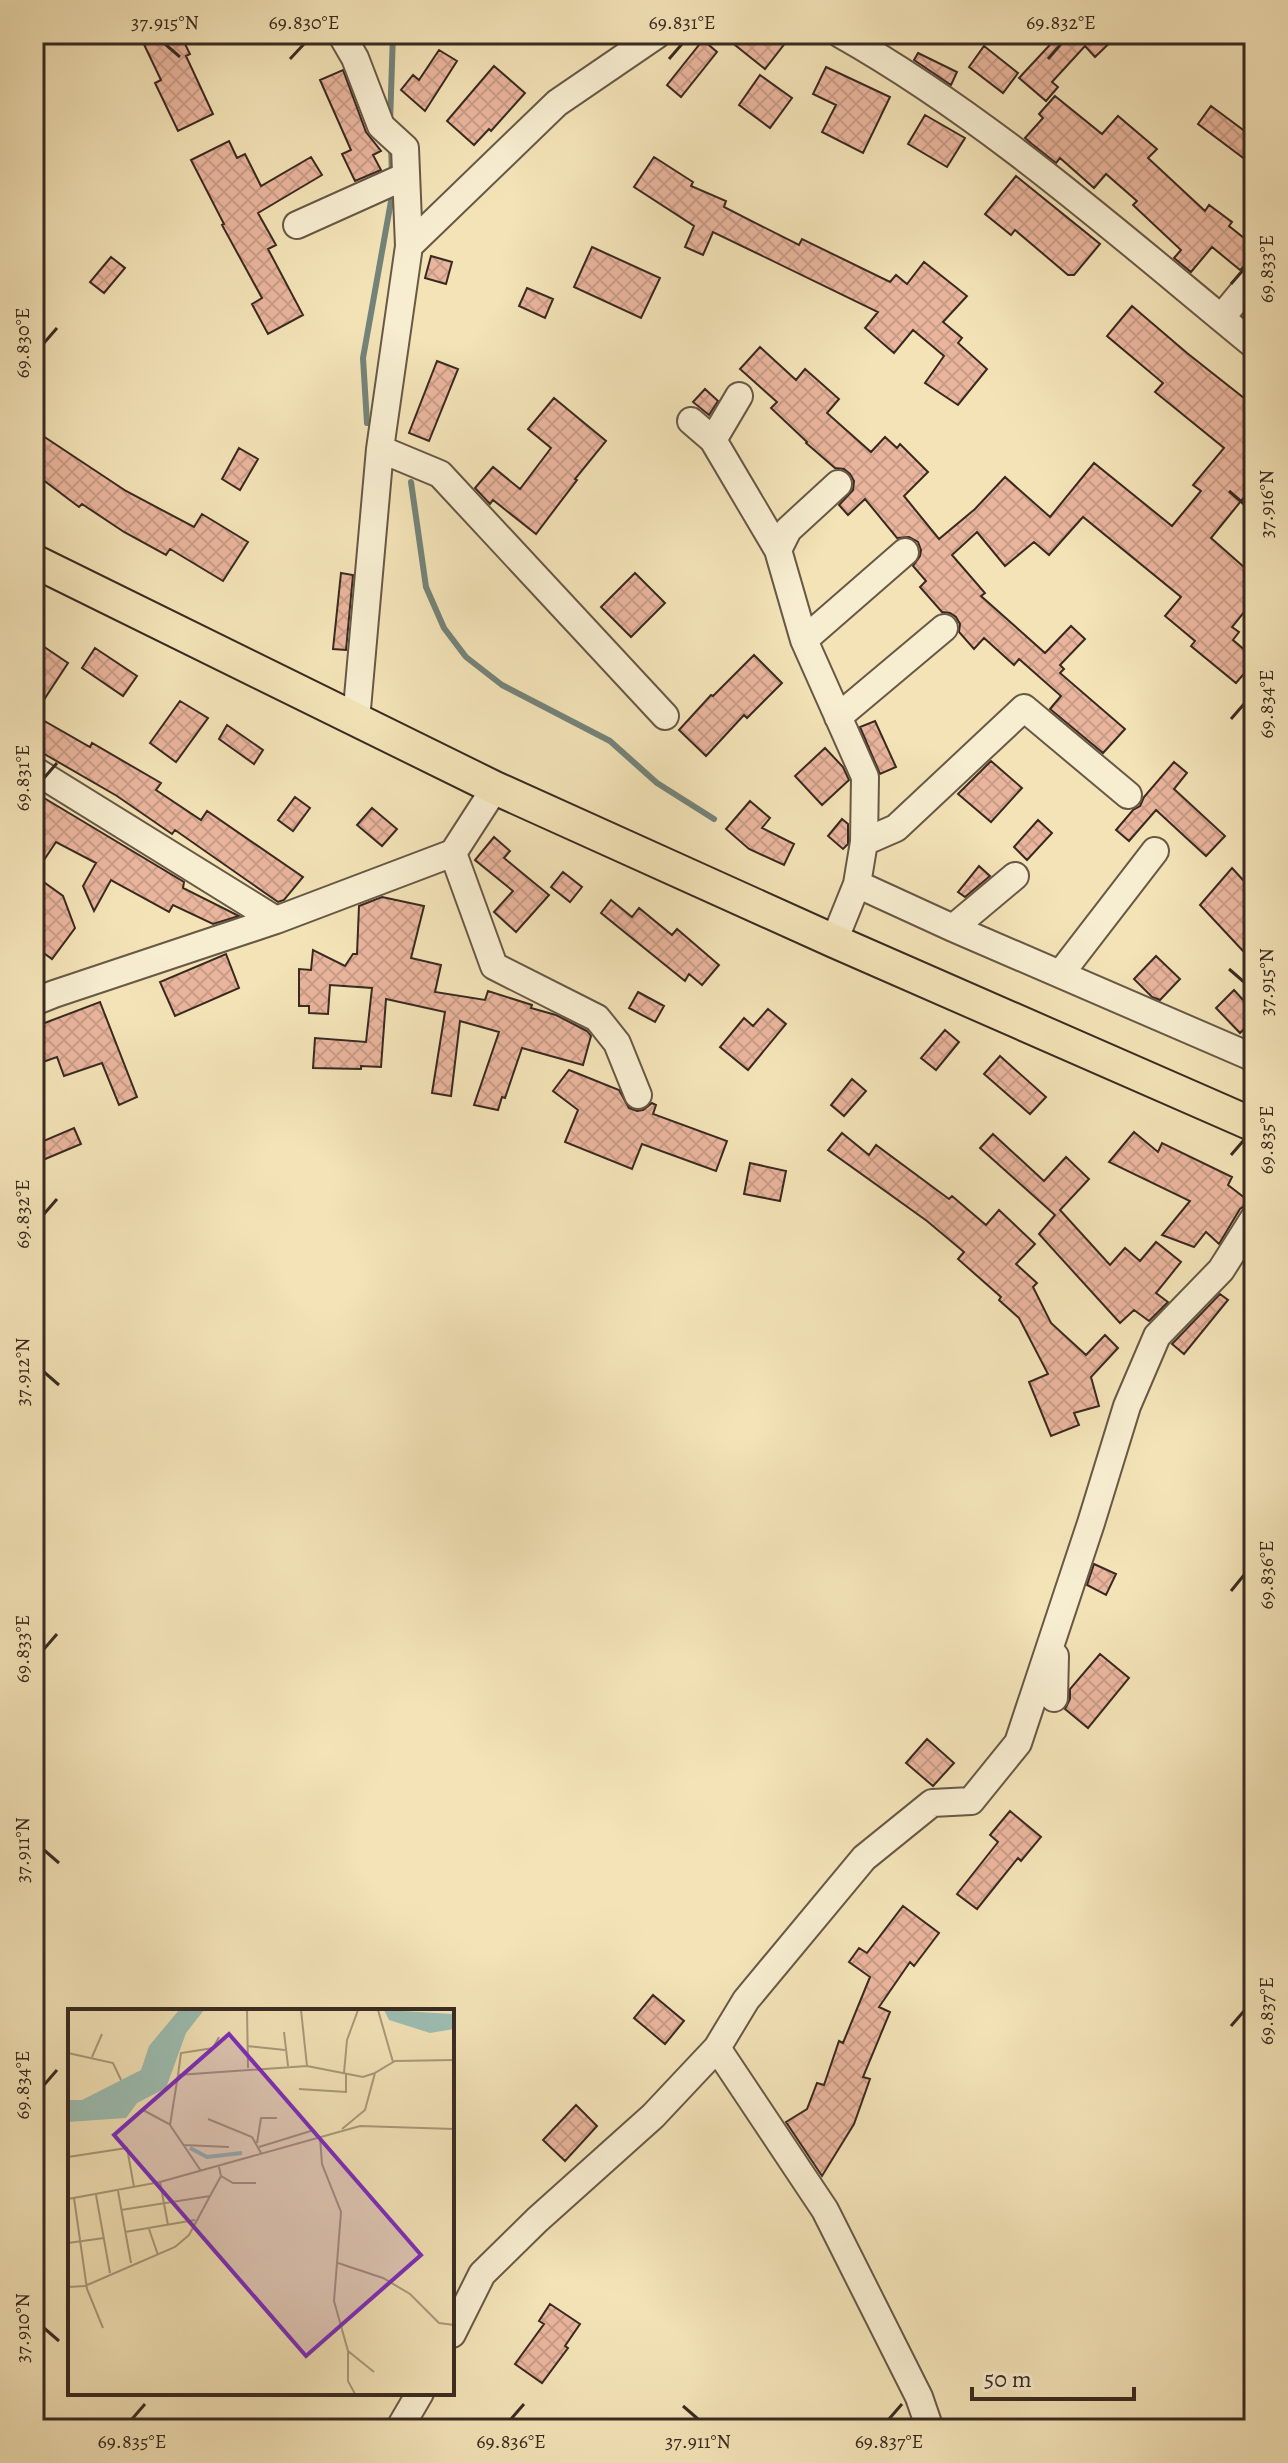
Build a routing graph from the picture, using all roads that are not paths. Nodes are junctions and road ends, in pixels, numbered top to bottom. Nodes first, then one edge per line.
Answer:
1 (341, 34) edge
2 (658, 34) edge
3 (840, 34) edge
4 (397, 181) junction
5 (297, 225) dead end
6 (409, 246) junction
7 (1254, 278) edge
8 (1221, 318) junction
9 (1254, 345) edge
10 (739, 396) dead end
11 (691, 421) dead end
12 (713, 440) junction
13 (380, 449) junction
14 (838, 484) dead end
15 (778, 550) junction
16 (905, 552) dead end
17 (34, 561) edge
18 (944, 628) dead end
19 (804, 640) junction
20 (665, 716) dead end
21 (838, 717) junction
22 (356, 720) junction
23 (34, 770) edge
24 (495, 788) junction
25 (1128, 795) dead end
26 (864, 842) junction
27 (1155, 851) dead end
28 (453, 853) junction
29 (1015, 876) dead end
30 (857, 884) junction
31 (276, 920) junction
32 (953, 928) junction
33 (834, 941) junction
34 (1061, 973) junction
35 (41, 993) edge
36 (1254, 1058) edge
37 (638, 1095) dead end
38 (1254, 1125) edge
39 (1254, 1218) edge
40 (1055, 1632) junction
41 (1054, 1698) dead end
42 (717, 2048) junction
43 (454, 2330) edge
44 (419, 2395) edge
45 (399, 2429) edge
46 (930, 2429) edge

1 - 4 street
2 - 6 street
3 - 8 street
4 - 5 street
4 - 6 street
6 - 13 street
7 - 8 street
8 - 9 street
10 - 12 street
11 - 12 street
12 - 15 street
13 - 20 street
13 - 22 street
14 - 15 street
15 - 19 street
16 - 19 street
17 - 22 main road
18 - 21 street
19 - 21 street
21 - 26 street
22 - 24 main road
23 - 31 street
24 - 28 street
24 - 33 main road
25 - 26 street
26 - 30 street
27 - 34 street
28 - 31 street
28 - 37 street
29 - 32 street
30 - 32 street
30 - 33 street
31 - 35 street
32 - 34 street
33 - 38 main road
34 - 36 street
39 - 40 street
40 - 41 street
40 - 42 street
42 - 43 street
42 - 46 street
44 - 45 street

